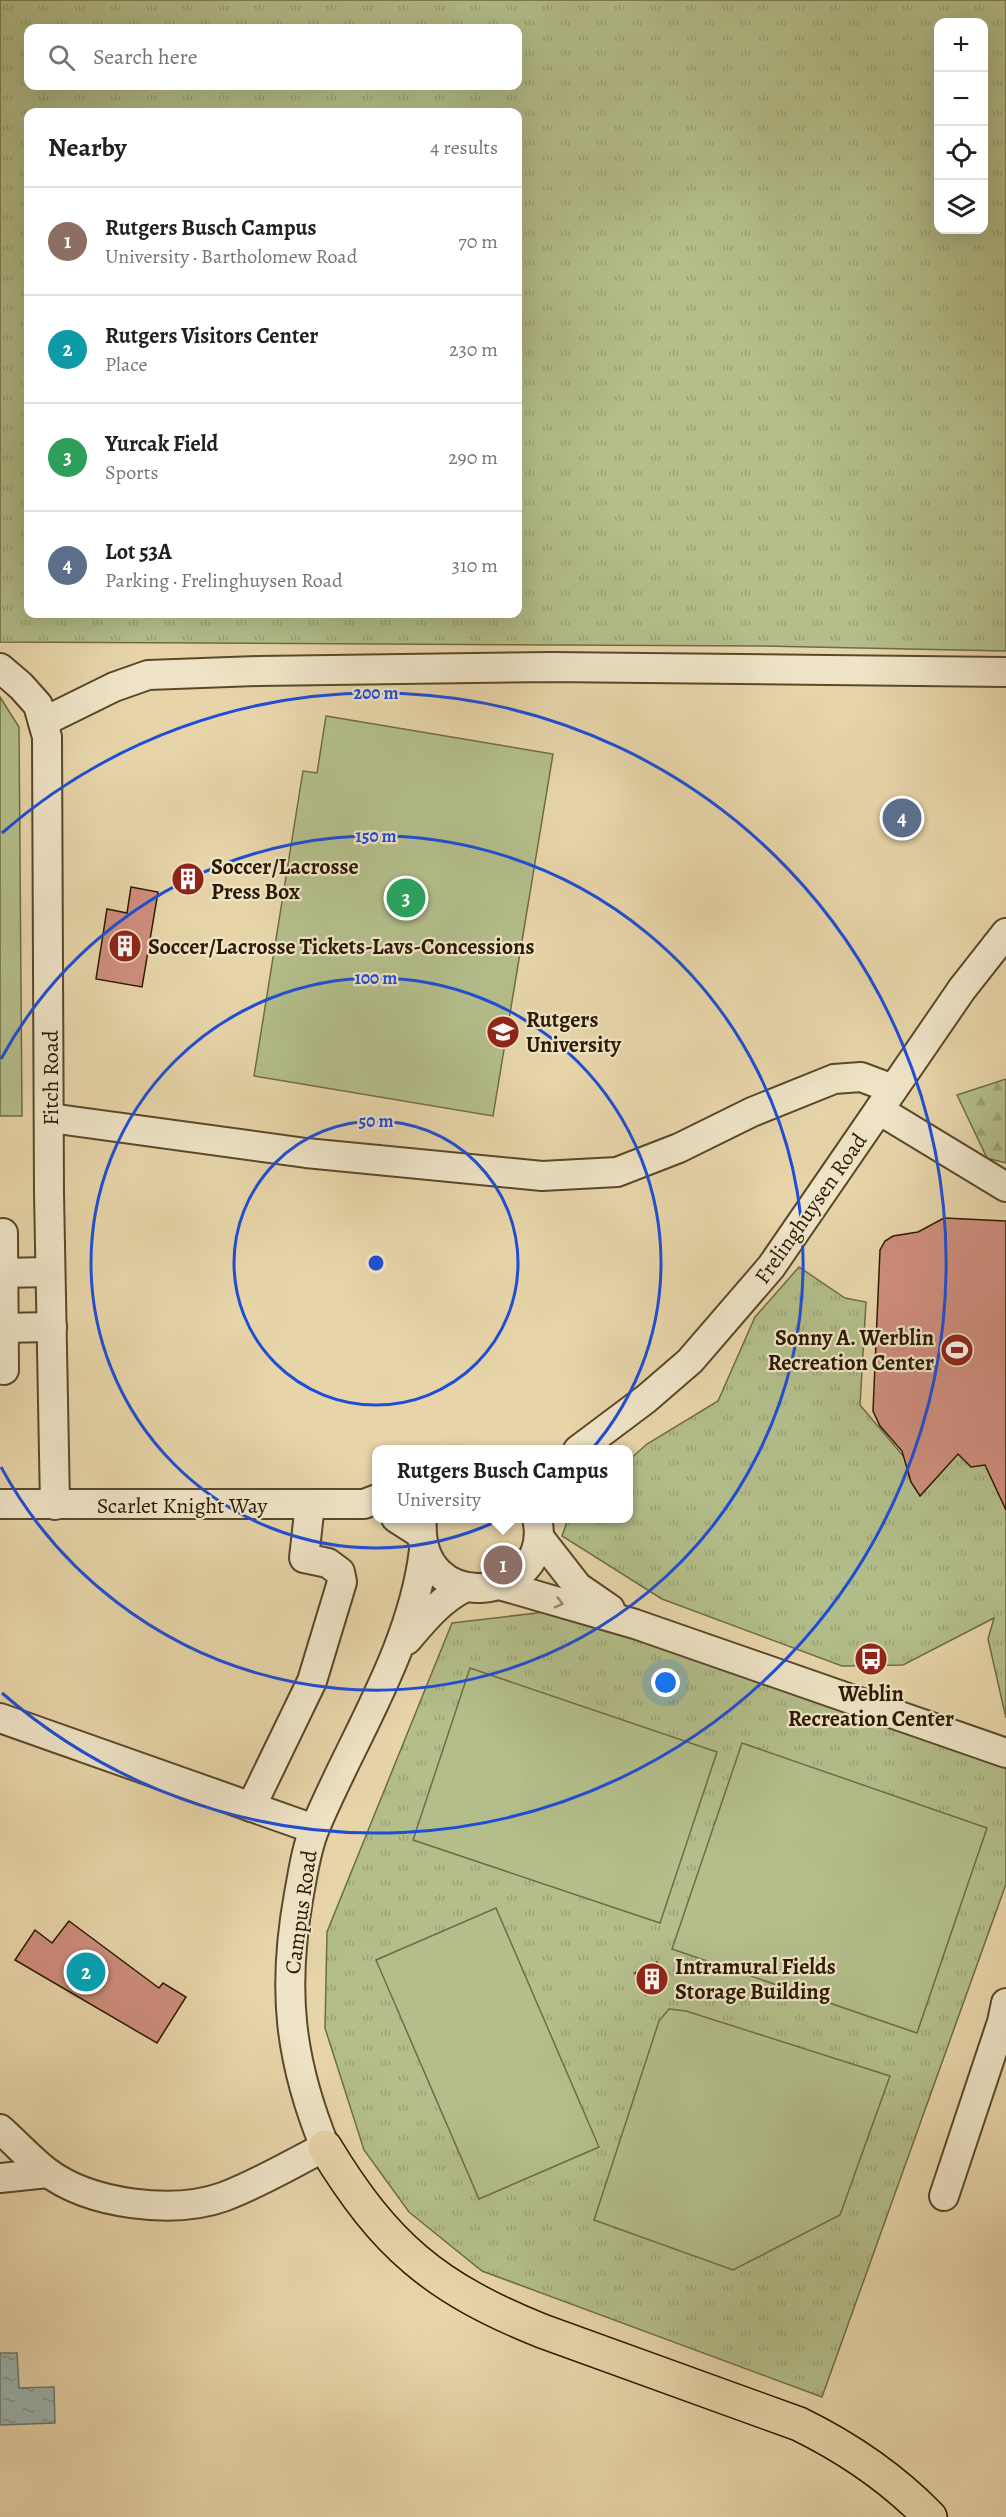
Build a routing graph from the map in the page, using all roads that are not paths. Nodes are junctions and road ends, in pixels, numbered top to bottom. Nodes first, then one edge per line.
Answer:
1 (0, 668) edge
2 (1006, 672) edge
3 (43, 722) junction
4 (1006, 933) edge
5 (886, 1100) junction
6 (50, 1118) junction
7 (1006, 1187) edge
8 (3, 1233) dead end
9 (50, 1272) junction
10 (1, 1273) edge
11 (51, 1327) junction
12 (2, 1328) edge
13 (4, 1370) dead end
14 (583, 1445) edge
15 (0, 1504) edge
16 (310, 1504) junction
17 (372, 1504) edge
18 (55, 1505) junction
19 (404, 1523) edge
20 (538, 1528) edge
21 (422, 1534) edge
22 (503, 1586) junction
23 (464, 1588) junction
24 (635, 1624) junction
25 (396, 1653) junction
26 (0, 1718) edge
27 (1006, 1753) edge
28 (251, 1807) junction
29 (314, 1829) junction
30 (1006, 2002) edge
31 (0, 2129) edge
32 (325, 2148) junction
33 (48, 2173) junction
34 (0, 2178) edge
35 (944, 2196) dead end
36 (830, 2439) junction
37 (901, 2517) edge
38 (930, 2517) edge

1 - 3 street, Fitch Road
2 - 3 street
3 - 6 street, Fitch Road
4 - 5 street, Frelinghuysen Road
5 - 6 street
5 - 7 street
5 - 14 street, Frelinghuysen Road
6 - 9 street, Fitch Road
8 - 10 street
9 - 10 street
9 - 11 street, Fitch Road
10 - 12 street
11 - 12 street
11 - 18 street, Fitch Road
12 - 13 street
15 - 18 street, Scarlet Knight Way
16 - 17 street, Scarlet Knight Way
16 - 18 street, Scarlet Knight Way
16 - 28 street
19 - 21 street
20 - 22 street
20 - 24 street
21 - 23 street
21 - 25 street, Campus Road
22 - 23 street
22 -> 24 street
23 - 25 street, Campus Road
24 - 27 street
25 - 29 street, Campus Road
26 - 28 street
28 - 29 street
29 - 32 street, Campus Road
30 - 35 street
31 - 33 street
32 - 33 street
32 - 36 highway
33 - 34 street
36 - 37 highway
36 - 38 highway

